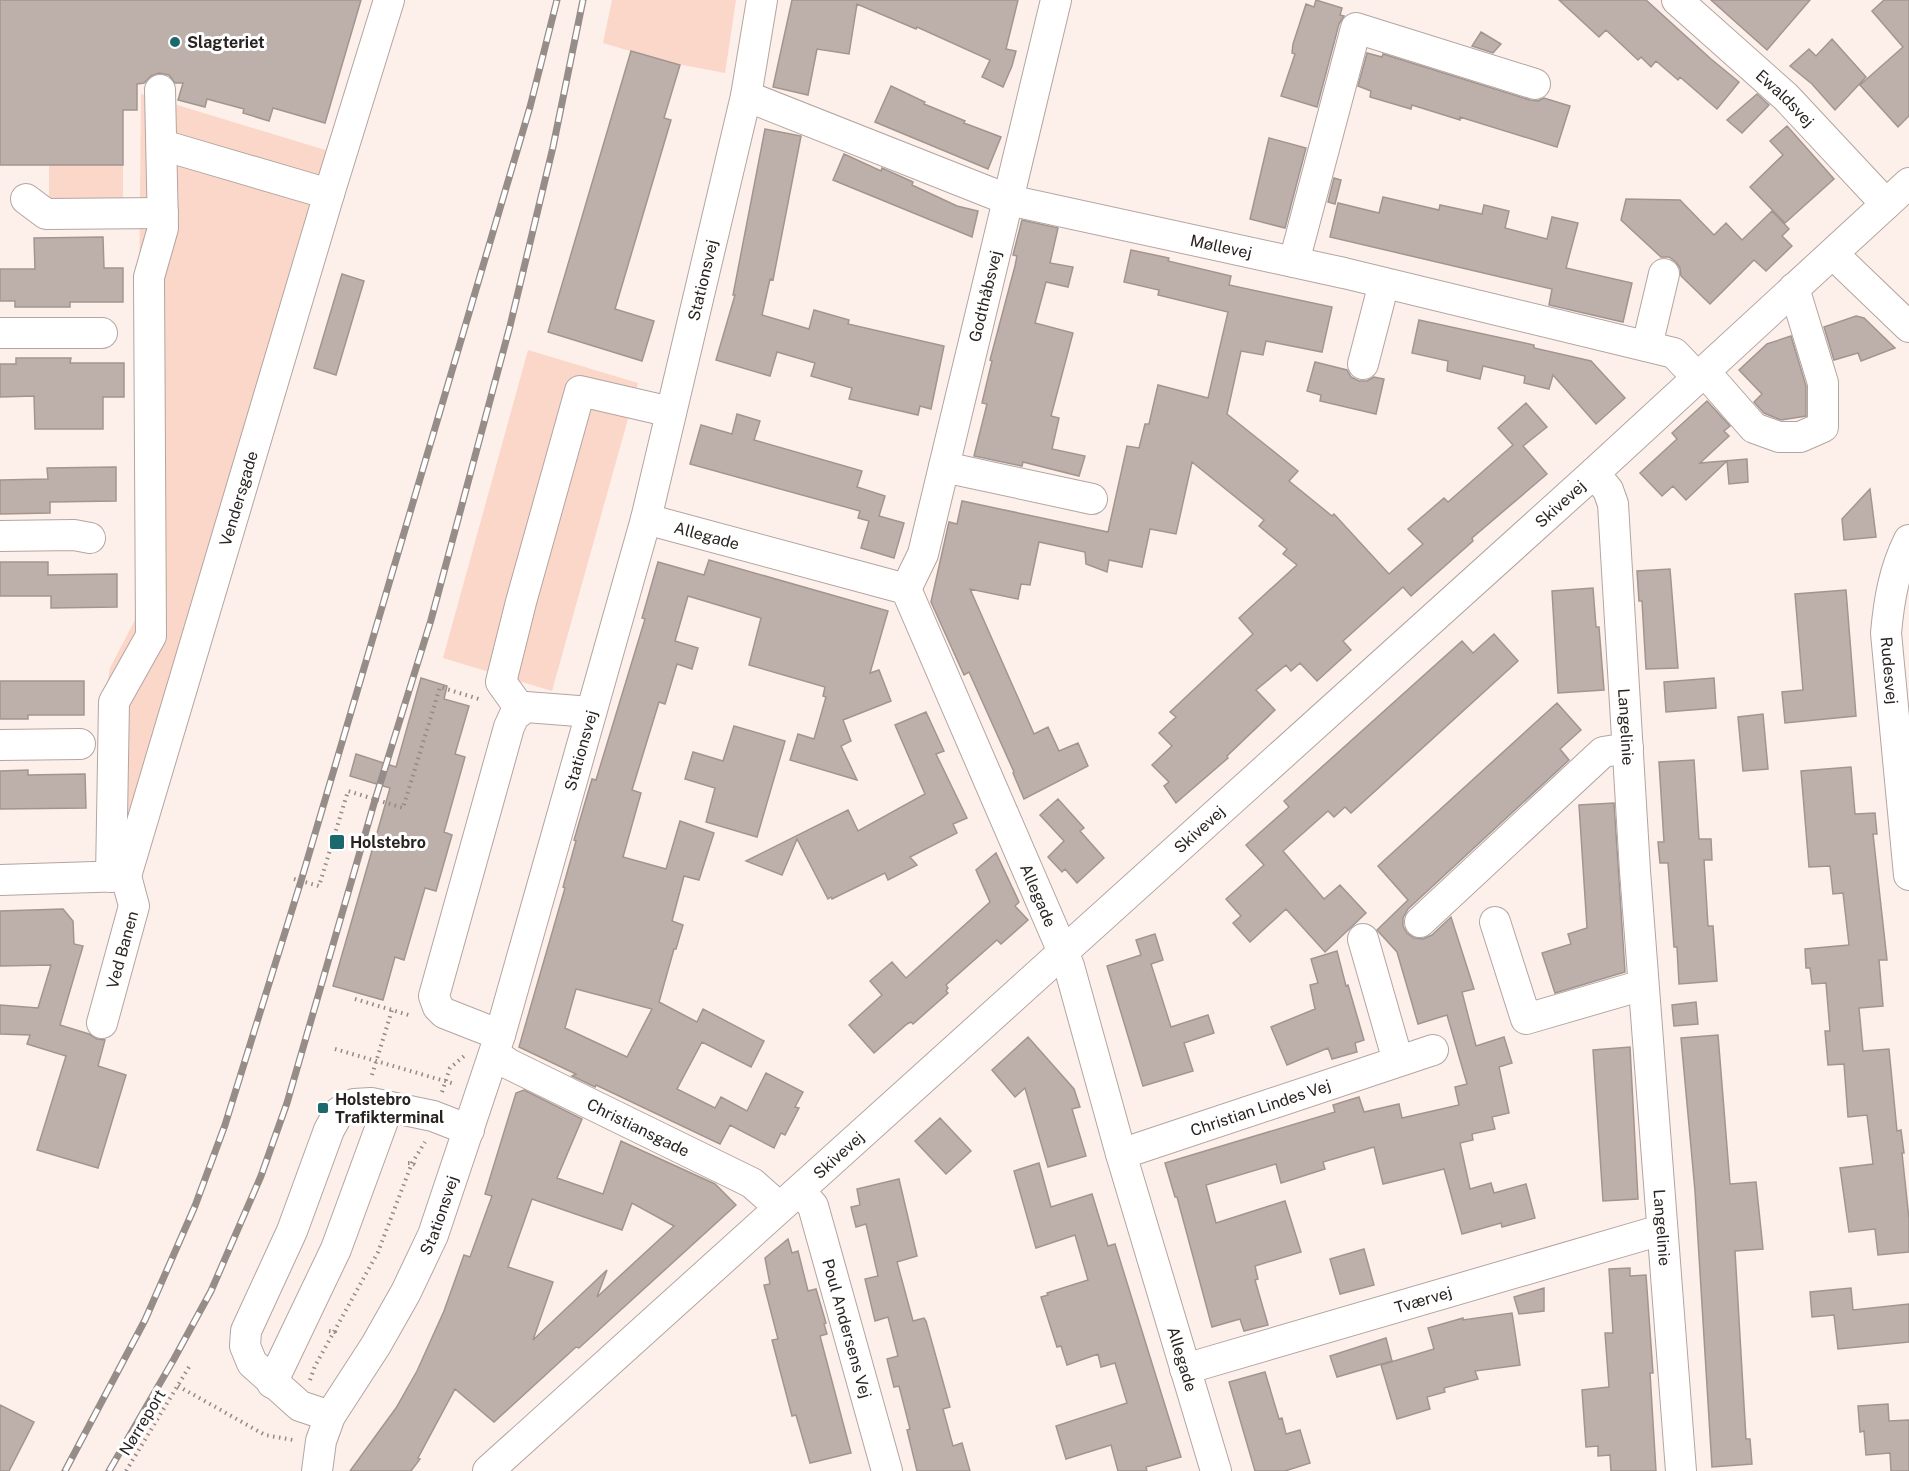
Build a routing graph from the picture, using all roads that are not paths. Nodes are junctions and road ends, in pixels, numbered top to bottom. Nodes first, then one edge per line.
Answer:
1 (389, 0) edge
2 (762, 0) edge
3 (1056, 0) edge
4 (1677, 0) edge
5 (1535, 84) dead end
6 (160, 90) dead end
7 (746, 96) junction
8 (162, 145) junction
9 (1909, 183) edge
10 (329, 194) junction
11 (26, 200) dead end
12 (1009, 200) junction
13 (1886, 204) junction
14 (163, 213) junction
15 (1833, 254) junction
16 (1294, 262) junction
17 (1664, 274) dead end
18 (1384, 283) junction
19 (1794, 288) junction
20 (1909, 327) edge
21 (0, 333) edge
22 (102, 333) dead end
23 (1647, 346) junction
24 (1363, 364) dead end
25 (1700, 374) junction
26 (671, 412) junction
27 (944, 467) junction
28 (1594, 473) junction
29 (1092, 499) dead end
30 (646, 519) junction
31 (0, 536) edge
32 (90, 538) dead end
33 (1909, 540) edge
34 (906, 589) junction
35 (521, 710) junction
36 (591, 712) junction
37 (80, 744) dead end
38 (0, 745) edge
39 (1628, 748) junction
40 (1909, 875) edge
41 (118, 876) junction
42 (0, 880) edge
43 (1420, 922) dead end
44 (1495, 922) dead end
45 (1363, 939) dead end
46 (1063, 952) junction
47 (1643, 985) junction
48 (102, 1023) dead end
49 (497, 1044) junction
50 (1433, 1050) dead end
51 (1398, 1060) junction
52 (376, 1105) junction
53 (469, 1130) junction
54 (1121, 1154) junction
55 (789, 1199) junction
56 (1661, 1230) junction
57 (1185, 1369) junction
58 (272, 1383) junction
59 (330, 1416) junction
60 (319, 1458) edge
61 (488, 1471) edge
62 (886, 1471) edge
63 (1216, 1471) edge
64 (1681, 1471) edge

1 - 10 street, Vendersgade
2 - 7 street, Stationsvej
3 - 12 street, Godthåbsvej
4 - 13 street, Ewaldsvej
5 - 16 street
6 - 8 street, Ved Banen
7 - 12 street, Møllevej
7 - 26 street, Stationsvej
8 - 10 street
8 - 14 street, Ved Banen
9 - 13 street, Skivevej
10 - 41 street, Vendersgade
11 - 14 street
12 - 16 street, Møllevej
12 - 27 street, Godthåbsvej
13 - 15 street, Skivevej
14 - 41 street, Ved Banen
15 - 19 street, Skivevej
15 - 20 street
16 - 18 street, Møllevej
17 - 23 street
18 - 23 street, Møllevej
18 - 24 street
19 - 25 street, Skivevej
19 - 25 street, Møllevej
21 - 22 street
23 - 25 street, Møllevej
25 - 28 street, Skivevej
26 - 30 street, Stationsvej
26 - 35 street
27 - 29 street
27 - 34 street, Godthåbsvej
28 - 39 street, Langelinie
28 - 46 street, Skivevej
30 - 34 street, Allegade
30 - 36 street, Stationsvej
31 - 32 street
33 - 40 street, Rudesvej
34 - 46 street, Allegade
35 - 36 street
35 - 49 street, Christiansgade
36 - 49 street, Stationsvej
37 - 38 street
39 - 43 street
39 - 47 street, Langelinie
41 - 42 street
41 - 48 street, Ved Banen
44 - 47 street
45 - 51 street
46 - 54 street, Allegade
46 - 55 street, Skivevej
47 - 56 street, Langelinie
49 - 53 street, Stationsvej
49 - 55 street, Christiansgade
50 - 51 street, Christian Lindes Vej
51 - 54 street, Christian Lindes Vej
52 - 53 street
52 - 58 street
52 - 58 street
53 - 59 street, Stationsvej
54 - 57 street, Allegade
55 - 61 street, Skivevej
55 - 62 street, Poul Andersens Vej
56 - 57 street, Tværvej
56 - 64 street, Langelinie
57 - 63 street, Allegade
58 - 59 street
59 - 60 street, Stationsvej

